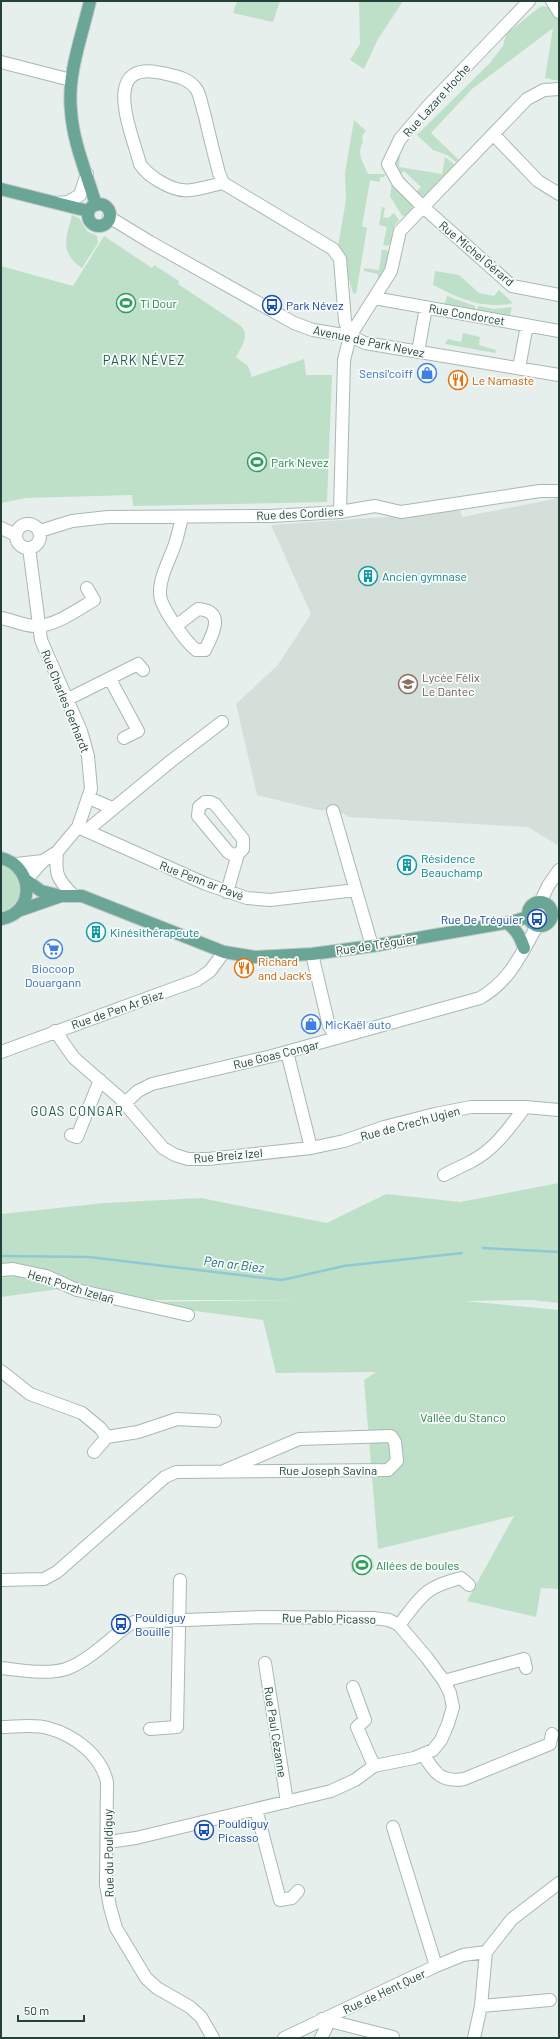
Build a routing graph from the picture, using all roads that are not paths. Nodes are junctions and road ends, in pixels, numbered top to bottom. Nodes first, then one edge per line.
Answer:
1 (90, 1) edge
2 (529, 1) edge
3 (552, 1) edge
4 (559, 12) edge
5 (1, 62) edge
6 (71, 80) junction
7 (559, 89) edge
8 (493, 134) junction
9 (87, 174) junction
10 (224, 183) junction
11 (1, 189) edge
12 (559, 194) edge
13 (56, 203) junction
14 (422, 206) junction
15 (92, 208) junction
16 (109, 217) junction
17 (559, 295) edge
18 (374, 298) junction
19 (426, 307) junction
20 (527, 325) junction
21 (559, 331) edge
22 (350, 336) junction
23 (418, 352) junction
24 (519, 368) junction
25 (559, 376) edge
26 (559, 491) edge
27 (340, 512) junction
28 (182, 517) junction
29 (1, 528) edge
30 (40, 531) junction
31 (16, 535) junction
32 (29, 548) junction
33 (87, 588) dead end
34 (1, 618) edge
35 (38, 626) junction
36 (176, 626) dead end
37 (143, 670) dead end
38 (110, 679) junction
39 (68, 699) junction
40 (222, 722) dead end
41 (124, 738) dead end
42 (89, 798) junction
43 (112, 808) junction
44 (333, 811) dead end
45 (82, 829) junction
46 (57, 852) junction
47 (238, 854) dead end
48 (1, 858) edge
49 (43, 861) junction
50 (16, 864) junction
51 (559, 870) edge
52 (26, 880) junction
53 (356, 890) junction
54 (227, 892) junction
55 (67, 895) junction
56 (541, 901) junction
57 (18, 911) junction
58 (528, 917) junction
59 (556, 917) edge
60 (1, 919) edge
61 (507, 923) junction
62 (537, 926) junction
63 (372, 946) junction
64 (524, 948) junction
65 (224, 952) junction
66 (312, 954) junction
67 (55, 1031) junction
68 (337, 1038) junction
69 (1, 1052) edge
70 (287, 1052) junction
71 (100, 1080) junction
72 (125, 1103) junction
73 (525, 1107) junction
74 (559, 1110) edge
75 (71, 1135) dead end
76 (311, 1148) junction
77 (444, 1175) dead end
78 (1, 1270) edge
79 (188, 1315) dead end
80 (1, 1371) edge
81 (215, 1420) dead end
82 (107, 1437) junction
83 (94, 1452) dead end
84 (226, 1470) junction
85 (1, 1580) edge
86 (180, 1580) dead end
87 (469, 1585) dead end
88 (180, 1621) junction
89 (399, 1625) junction
90 (265, 1663) dead end
91 (1, 1668) edge
92 (526, 1668) dead end
93 (444, 1681) junction
94 (352, 1687) dead end
95 (1, 1727) edge
96 (150, 1729) dead end
97 (552, 1734) dead end
98 (423, 1754) junction
99 (374, 1766) junction
100 (287, 1802) junction
101 (256, 1809) junction
102 (393, 1827) dead end
103 (108, 1842) junction
104 (559, 1883) edge
105 (298, 1891) dead end
106 (486, 1952) junction
107 (436, 1966) junction
108 (550, 2000) dead end
109 (481, 2006) junction
110 (322, 2019) junction
111 (393, 2037) dead end
112 (213, 2038) edge
113 (284, 2038) edge
114 (321, 2038) edge
115 (474, 2038) edge

1 - 6 main road
2 - 14 street, Rue Lazare Hoche
3 - 4 street
5 - 6 street
6 - 9 main road
7 - 8 street
8 - 12 street
8 - 14 street
9 - 13 street
9 - 15 main road
10 - 10 street
10 - 22 street
11 - 13 main road
13 - 15 main road
14 - 17 street, Rue Michel Gérard
14 - 18 street
15 - 16 main road
15 - 16 main road
16 - 22 street, Avenue de Park Nevez
18 - 19 street, Rue Condorcet
18 - 22 street
19 - 20 street, Rue Condorcet
19 - 23 street
20 - 21 street, Rue Condorcet
20 - 24 street
22 - 23 street, Avenue de Park Nevez
22 - 27 street
23 - 24 street, Avenue de Park Nevez
24 - 25 street, Avenue de Park Nevez
26 - 27 street, Rue des Cordiers
27 - 28 street, Rue des Cordiers
28 - 30 street, Rue des Cordiers
28 - 36 street
29 - 31 street
30 - 31 street
30 - 32 street
31 - 32 street
32 - 35 street, Rue Charles Gerhardt
33 - 35 street
34 - 35 street
35 - 39 street, Rue Charles Gerhardt
37 - 38 street
38 - 39 street
38 - 41 street
39 - 42 street, Rue Charles Gerhardt
40 - 43 street
42 - 43 street
42 - 45 street, Rue Charles Gerhardt
43 - 45 street
44 - 53 street
45 - 46 street, Rue Charles Gerhardt
45 - 54 street, Rue Penn ar Pavé
46 - 49 street, Rue Charles Gerhardt
46 - 55 street
47 - 54 street
48 - 50 main road
49 - 50 street, Rue Charles Gerhardt
49 - 52 street, Rue Charles Gerhardt
50 - 52 main road
51 - 56 street
52 - 55 main road, Rue de Tréguier
52 - 57 main road
53 - 54 street, Rue Penn ar Pavé
53 - 63 street
55 - 57 main road
55 - 65 main road, Rue de Tréguier
56 - 58 main road
56 - 59 main road
57 - 60 main road
58 - 61 main road, Rue de Tréguier
58 - 62 main road
59 - 62 main road
61 - 63 main road, Rue de Tréguier
61 - 64 main road
62 - 64 street, Rue Goas Congar
63 - 66 main road, Rue de Tréguier
64 - 68 street, Rue Goas Congar
65 - 66 main road, Rue de Tréguier
65 - 67 street, Rue de Pen Ar Biez
66 - 68 street
67 - 69 street, Rue de Pen Ar Biez
67 - 71 street, Rue Breiz Izel
68 - 70 street, Rue Goas Congar
70 - 72 street, Rue Goas Congar
70 - 76 street
71 - 72 street, Rue Breiz Izel
71 - 75 street
72 - 76 street, Rue Breiz Izel
73 - 74 street, Rue de Crec'h Ugien
73 - 76 street, Rue de Crec'h Ugien
73 - 77 street
78 - 79 street, Hent Porzh Izelañ
80 - 82 street
81 - 82 street
82 - 83 street
84 - 84 street, Rue Joseph Savina
84 - 85 street, Rue Joseph Savina
86 - 88 street
87 - 89 street
88 - 89 street, Rue Pablo Picasso
88 - 91 street, Rue Pablo Picasso
88 - 96 street
89 - 93 street
90 - 100 street, Rue Paul Cézanne
92 - 93 street
93 - 98 street
94 - 99 street
95 - 103 street, Rue du Pouldiguy
97 - 98 street
98 - 99 street
99 - 100 street
100 - 101 street
101 - 103 street
101 - 105 street
102 - 107 street
103 - 112 street, Rue du Pouldiguy
104 - 106 street
106 - 107 street, Rue de Hent Quer
106 - 109 street
107 - 110 street, Rue de Hent Quer
108 - 109 street
109 - 115 street
110 - 111 street
110 - 113 street, Rue de Hent Quer
110 - 114 street

